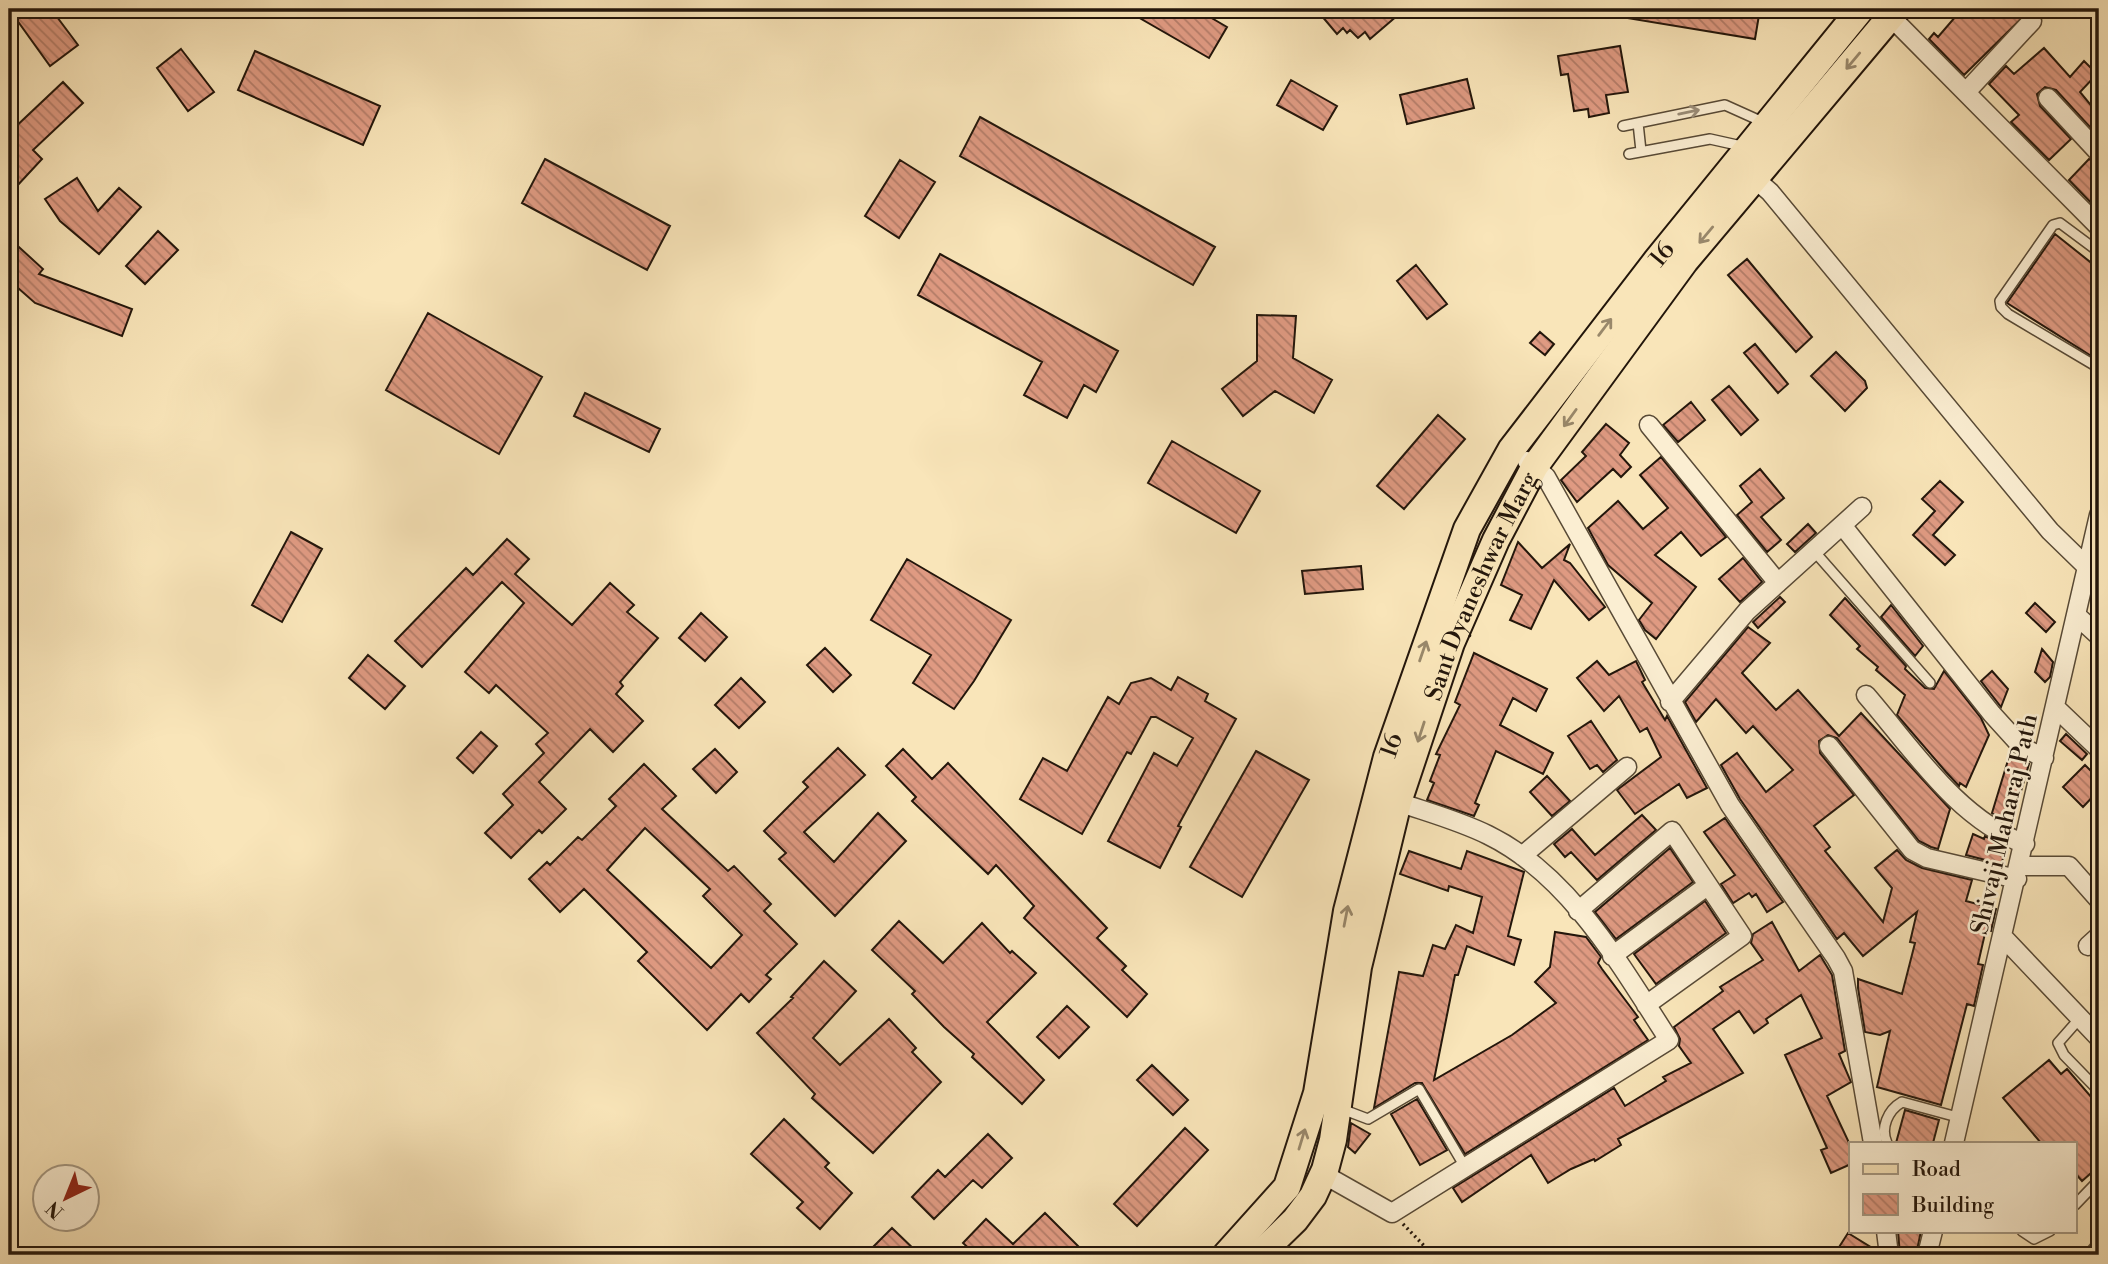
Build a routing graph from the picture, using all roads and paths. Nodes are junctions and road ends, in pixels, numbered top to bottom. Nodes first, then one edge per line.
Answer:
1 (1861, 9) edge
2 (1894, 12) edge
3 (2032, 21) dead end
4 (1966, 92) junction
5 (2048, 98) dead end
6 (1638, 123) junction
7 (1623, 126) dead end
8 (1776, 132) junction
9 (1641, 151) junction
10 (2099, 153) edge
11 (1629, 154) dead end
12 (1746, 163) junction
13 (2099, 227) edge
14 (2099, 253) edge
15 (2099, 368) edge
16 (1649, 425) dead end
17 (1511, 450) junction
18 (1535, 466) junction
19 (1862, 507) dead end
20 (1842, 525) junction
21 (2098, 527) edge
22 (1814, 551) junction
23 (2087, 567) junction
24 (1778, 583) junction
25 (2076, 615) junction
26 (2099, 636) edge
27 (1930, 683) dead end
28 (1866, 695) dead end
29 (1670, 702) junction
30 (2055, 707) junction
31 (1829, 746) dead end
32 (2099, 749) edge
33 (2044, 758) junction
34 (1627, 767) dead end
35 (1398, 802) junction
36 (2025, 844) junction
37 (1522, 856) junction
38 (2018, 873) junction
39 (1707, 886) junction
40 (2099, 900) edge
41 (1578, 911) junction
42 (2004, 939) junction
43 (1612, 956) junction
44 (1646, 1004) junction
45 (2080, 1018) junction
46 (2099, 1038) edge
47 (2099, 1091) edge
48 (1337, 1108) junction
49 (1961, 1118) junction
50 (1873, 1142) edge
51 (1887, 1142) edge
52 (1954, 1142) edge
53 (1465, 1167) junction
54 (2099, 1180) edge
55 (1318, 1185) junction
56 (1287, 1187) junction
57 (2076, 1204) edge
58 (1392, 1213) junction
59 (1886, 1232) edge
60 (1933, 1232) edge
61 (2024, 1232) edge
62 (2048, 1232) edge
63 (2099, 1249) edge
64 (1226, 1255) edge
65 (1259, 1255) edge
66 (1433, 1255) edge
67 (1889, 1255) edge
68 (1927, 1255) edge
69 (2094, 1255) edge

1 - 8 main road, 16
2 - 4 street
2 -> 8 main road
3 - 4 street
4 - 13 street
5 - 10 street
6 - 7 lane
6 -> 8 lane
6 - 9 lane
8 - 12 main road, 16
9 - 11 lane
9 - 12 lane
17 -> 12 main road, 16
12 -> 18 main road, Sant Dyaneshwar Marg
12 - 23 street
14 - 15 lane
16 - 24 street
17 - 18 street
56 -> 17 main road, 16
18 - 29 street
18 -> 35 main road, Sant Dyaneshwar Marg
19 - 20 street
20 - 22 street
20 - 33 street
21 - 23 street, Shivaji Maharaj Path
22 - 24 street
22 - 27 lane
23 - 25 street, Shivaji Maharaj Path
24 - 29 street
25 - 26 street
25 - 30 street, Shivaji Maharaj Path
28 - 36 street
29 - 50 street
30 - 32 street
30 - 33 street, Shivaji Maharaj Path
31 - 38 street
33 - 36 street, Shivaji Maharaj Path
34 - 37 street
35 - 37 street
35 - 48 main road, Sant Dyaneshwar Marg
36 - 38 street, Shivaji Maharaj Path
37 - 41 street
38 - 40 street
38 - 42 street, Shivaji Maharaj Path
39 - 41 street
39 - 43 street
39 - 44 street
41 - 43 street
42 - 45 street
42 - 49 street, Shivaji Maharaj Path
43 - 44 street
44 - 53 street
45 - 46 street
45 - 47 lane
48 - 53 lane
48 - 55 main road, Sant Dyaneshwar Marg
49 - 51 lane
49 - 52 street, Shivaji Maharaj Path
53 - 58 street
54 - 57 lane
55 - 56 main road
55 - 58 street
55 - 65 main road, Sant Dyaneshwar Marg
56 - 64 main road, 16
58 - 66 path
59 - 67 street
60 - 68 street
61 - 62 lane
63 - 69 street

